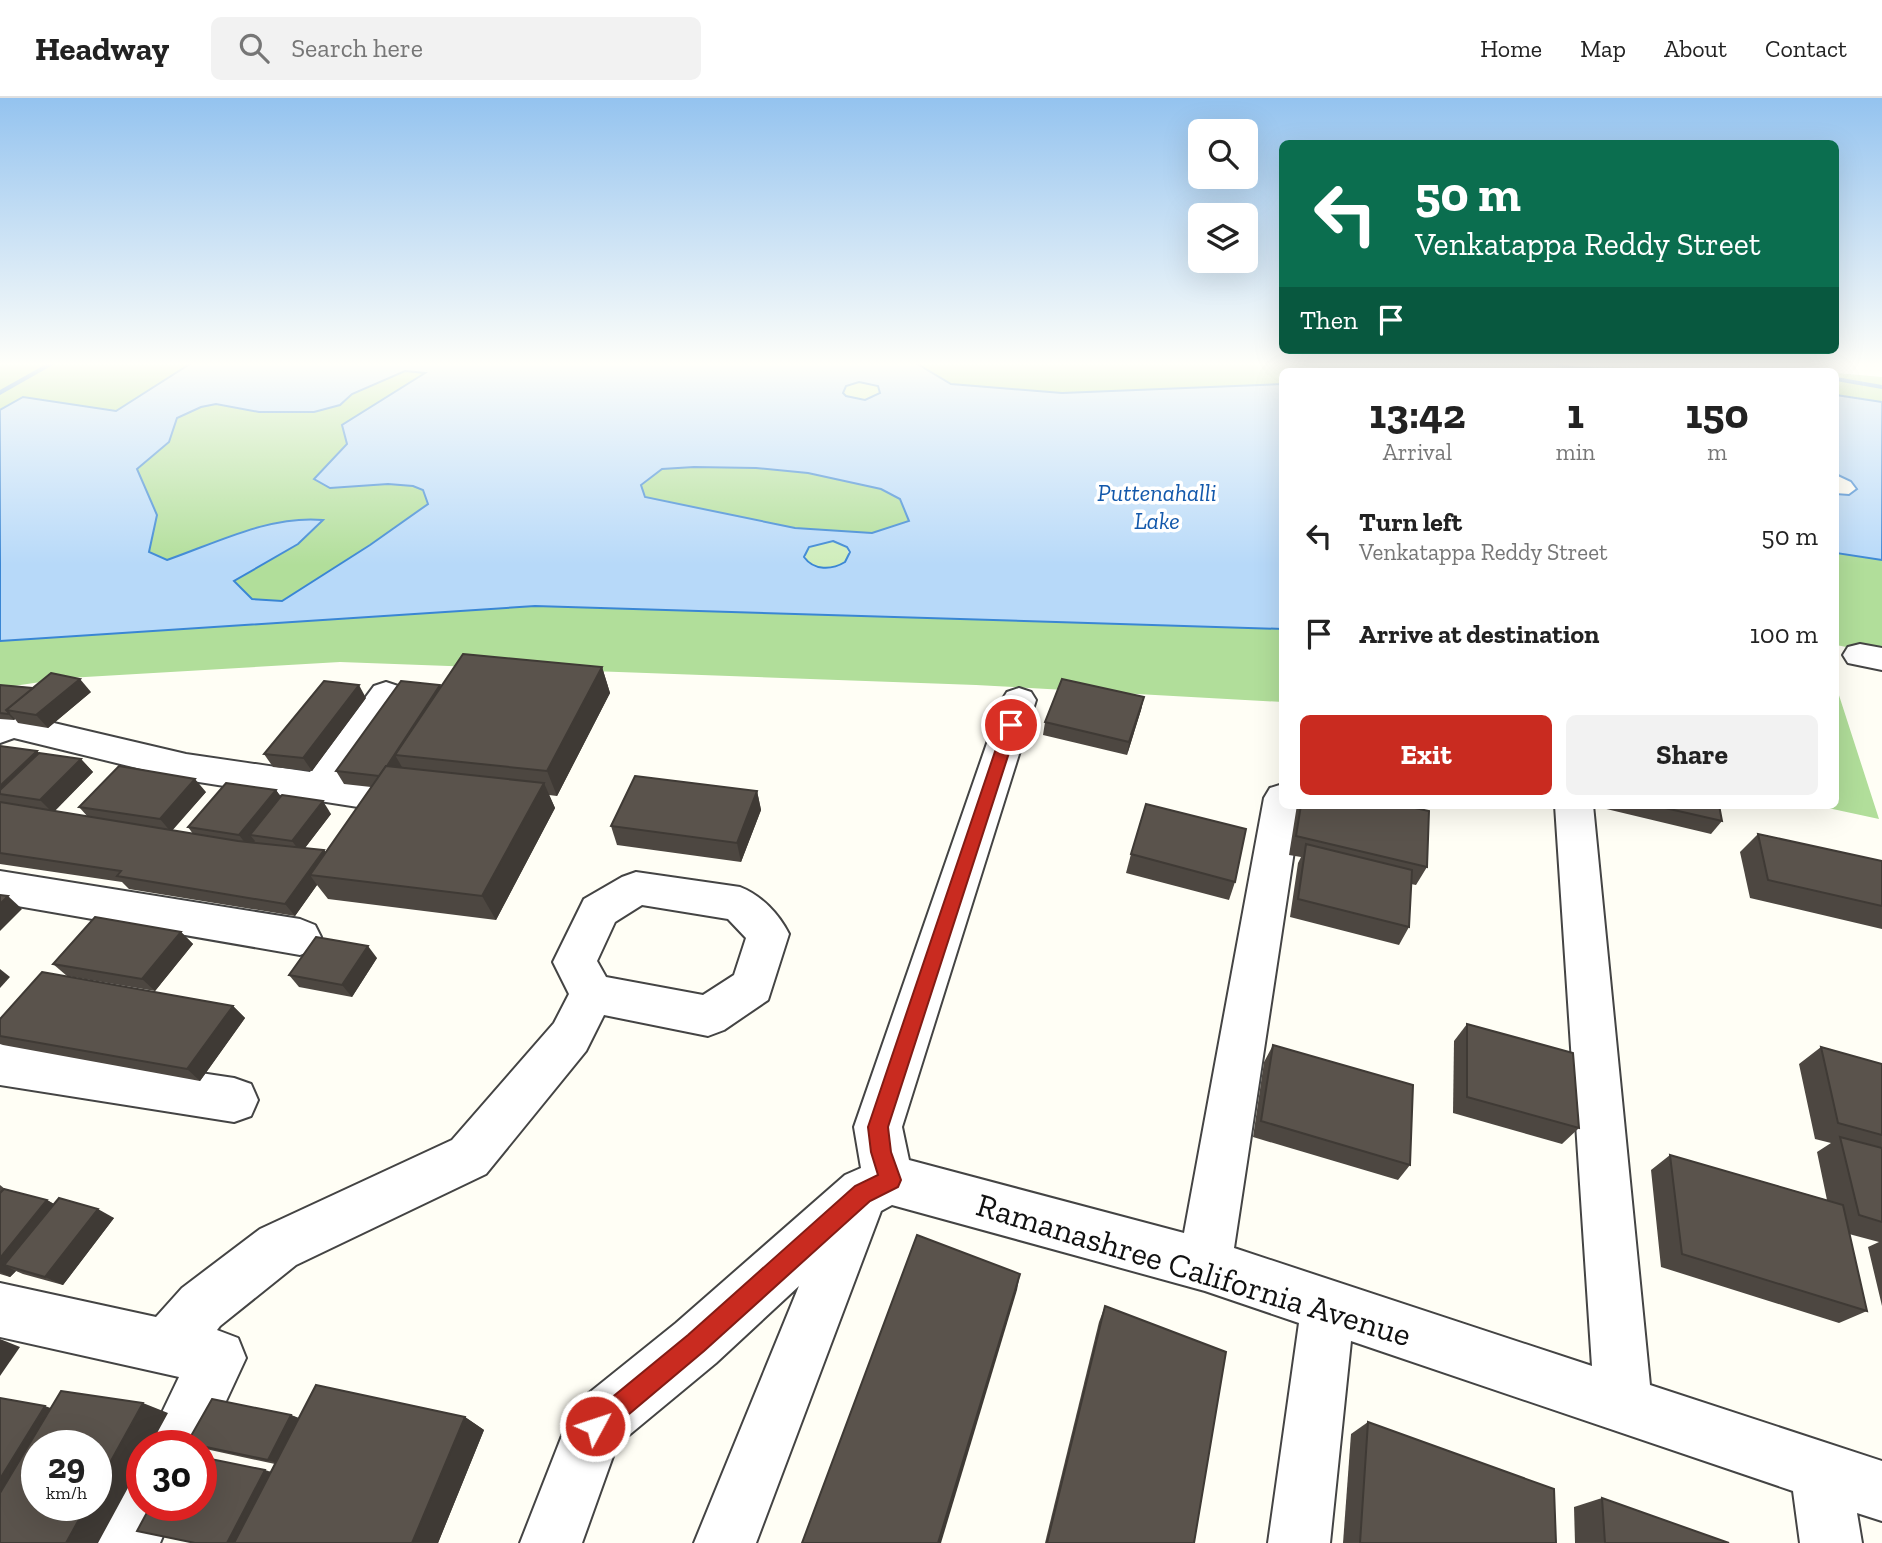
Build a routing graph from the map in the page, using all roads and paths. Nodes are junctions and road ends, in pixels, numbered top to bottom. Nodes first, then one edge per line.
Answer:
1 (386, 694) dead end
2 (1019, 700) dead end
3 (0, 730) edge
4 (319, 787) junction
5 (358, 793) dead end
6 (1281, 809) edge
7 (1574, 809) edge
8 (0, 887) edge
9 (300, 937) dead end
10 (592, 994) dead end
11 (0, 1064) edge
12 (234, 1100) dead end
13 (876, 1186) junction
14 (1205, 1265) junction
15 (1328, 1306) junction
16 (0, 1310) edge
17 (167, 1346) junction
18 (1623, 1405) junction
19 (183, 1430) edge
20 (1820, 1471) junction
21 (1882, 1491) edge
22 (138, 1521) edge
23 (128, 1543) edge
24 (551, 1543) edge
25 (725, 1543) edge
26 (1299, 1543) edge
27 (1831, 1543) edge

1 - 4 street
2 - 13 street
3 - 4 street
4 - 5 street
6 - 14 street
7 - 18 street
8 - 9 street
10 - 17 street
11 - 12 street
13 - 14 street, Ramanashree California Avenue
13 - 24 street
13 - 25 street
14 - 15 street, Ramanashree California Avenue
15 - 18 street, Ramanashree California Avenue
15 - 26 street
16 - 17 street
17 - 19 street
18 - 20 street, Ramanashree California Avenue
20 - 21 street, Ramanashree California Avenue
20 - 27 street
22 - 23 street

